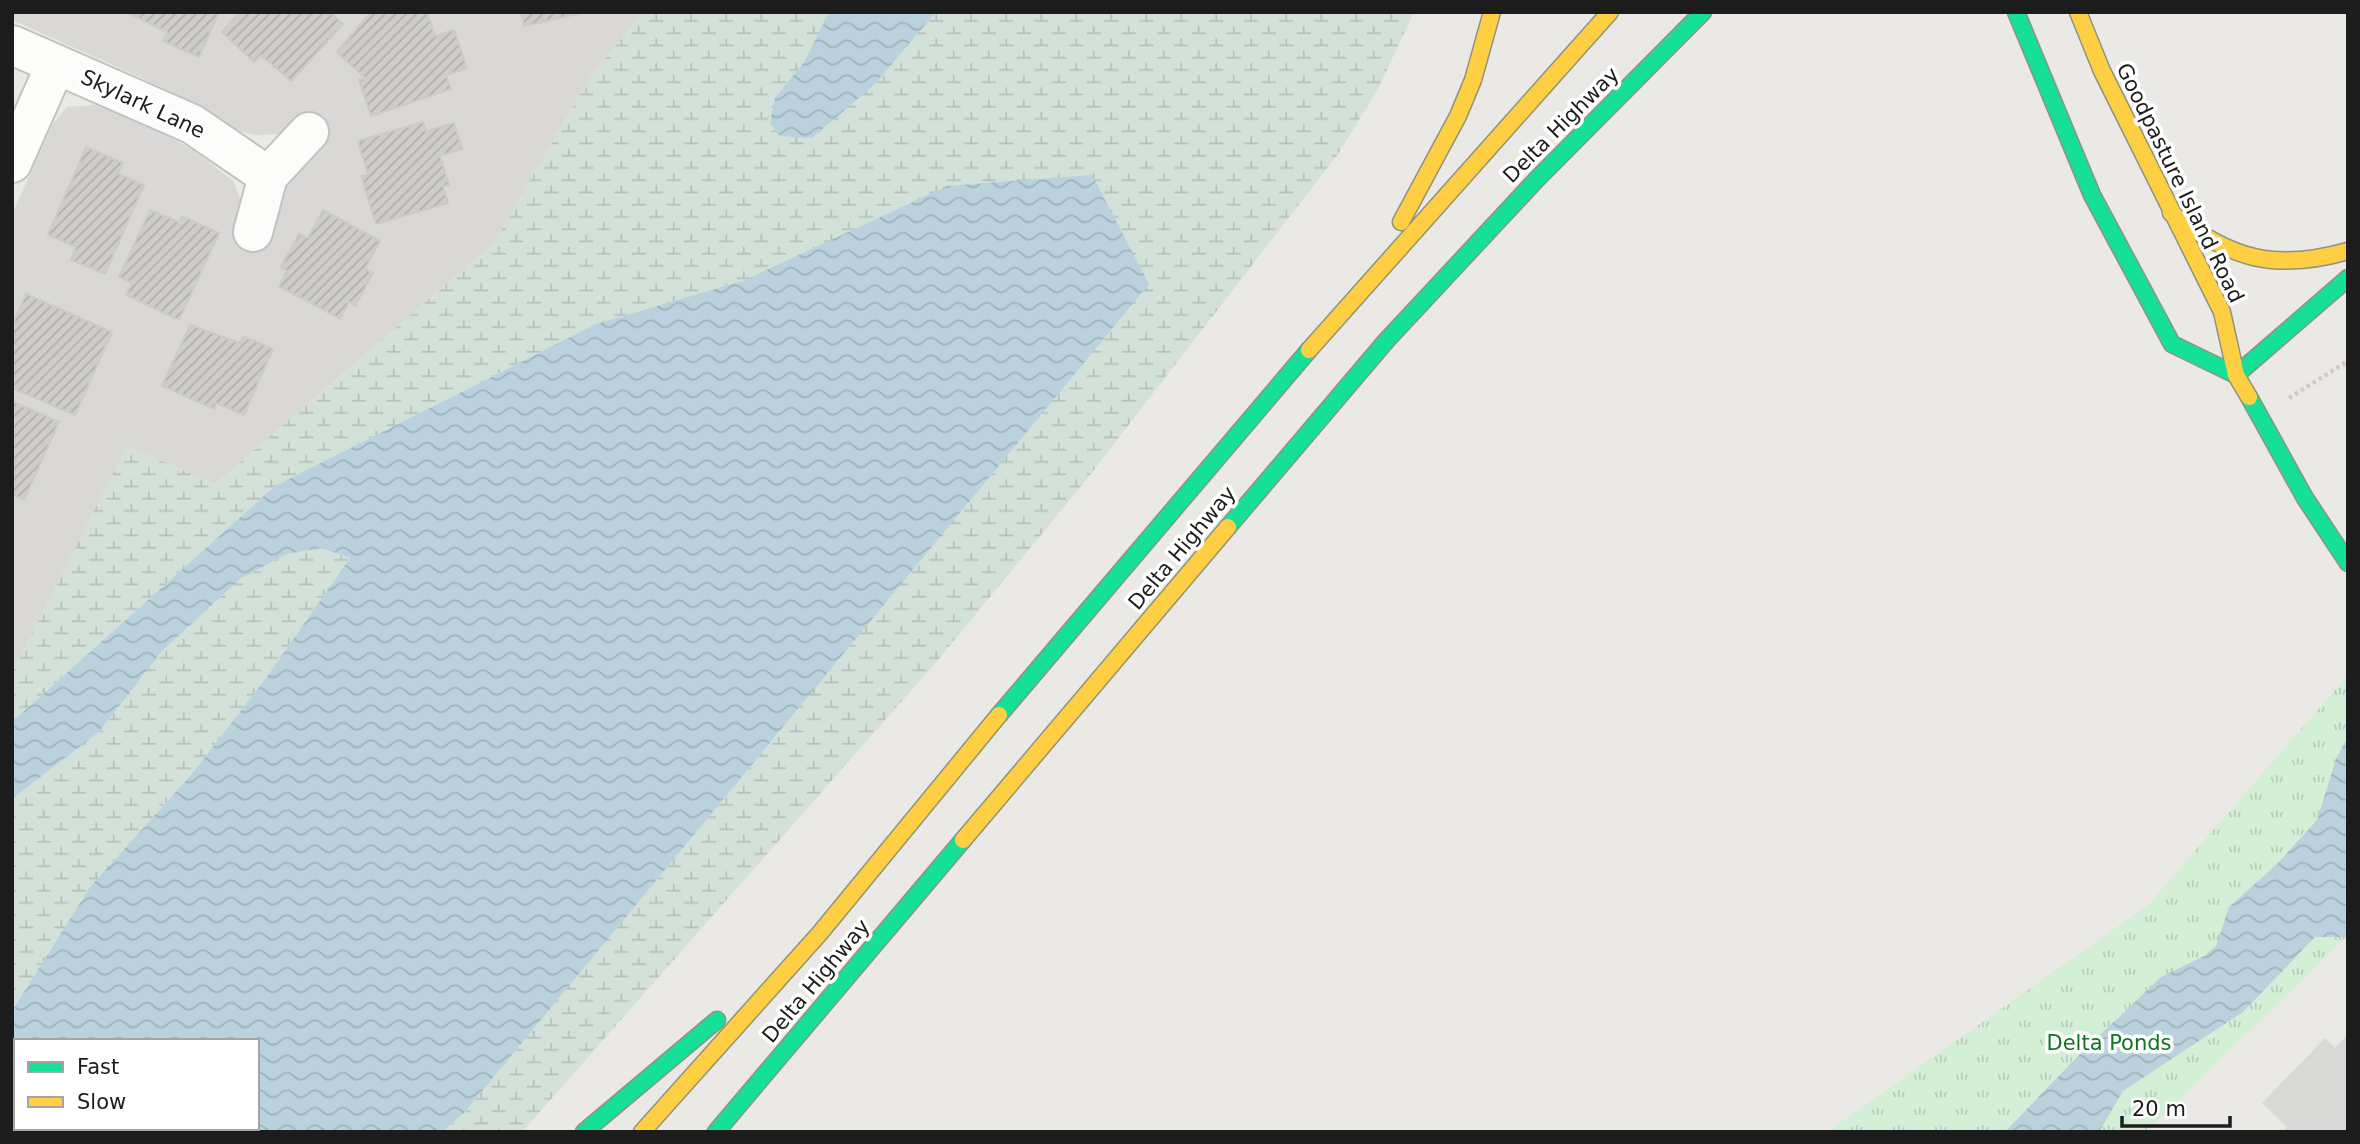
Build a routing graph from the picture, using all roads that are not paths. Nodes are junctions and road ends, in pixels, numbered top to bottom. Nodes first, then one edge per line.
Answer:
1 (1492, 12) edge
2 (1611, 12) edge
3 (1703, 12) edge
4 (2016, 12) edge
5 (2078, 12) edge
6 (12, 45) edge
7 (56, 64) junction
8 (309, 132) dead end
9 (12, 163) edge
10 (268, 176) junction
11 (2171, 213) junction
12 (253, 232) dead end
13 (2348, 251) edge
14 (1372, 277) junction
15 (2348, 278) edge
16 (2236, 374) junction
17 (2348, 563) edge
18 (820, 933) junction
19 (584, 1132) edge
20 (642, 1132) edge
21 (716, 1132) edge

1 - 14 main road
2 - 14 main road, Delta Highway
3 - 21 main road, Delta Highway
4 - 16 main road
5 - 11 main road, Goodpasture Island Road
6 - 7 street, Skylark Lane
7 - 9 street
7 - 10 street, Skylark Lane
8 - 10 street
10 - 12 street
11 - 13 main road
11 - 16 main road, Goodpasture Island Road
14 - 18 main road, Delta Highway
15 - 16 main road
16 - 17 main road, Goodpasture Island Road
18 - 19 main road
18 - 20 main road, Delta Highway

